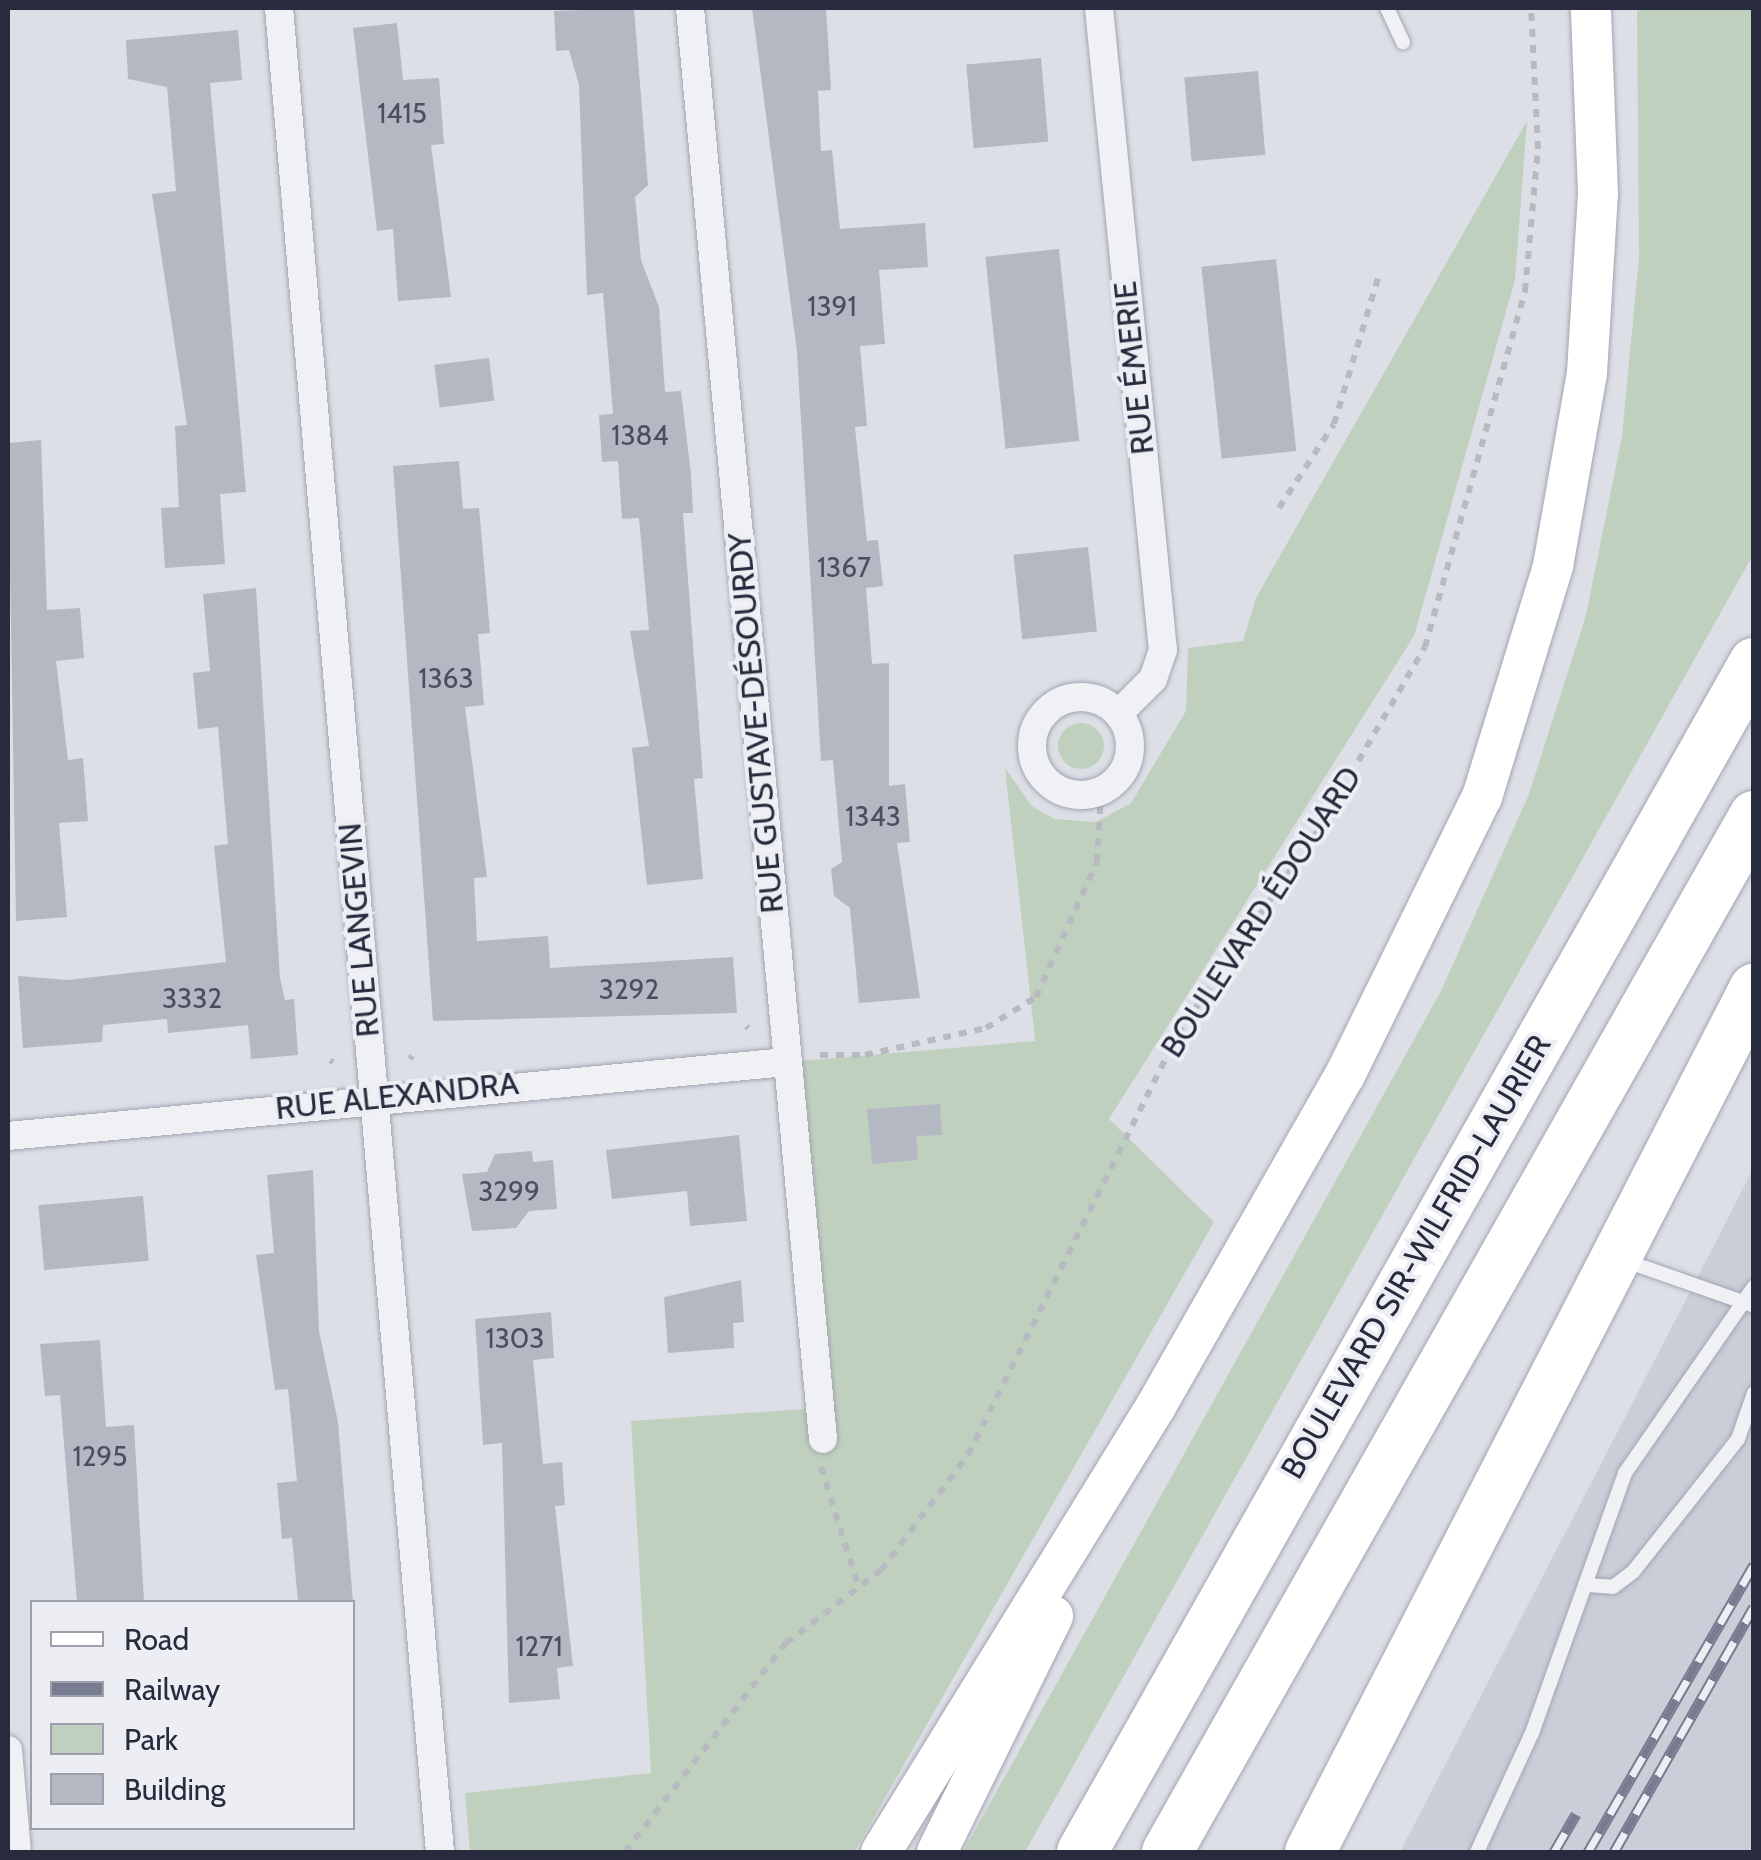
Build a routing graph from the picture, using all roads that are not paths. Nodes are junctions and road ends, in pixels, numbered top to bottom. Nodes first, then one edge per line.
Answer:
1 (279, 8) edge
2 (690, 8) edge
3 (1099, 8) edge
4 (1387, 8) edge
5 (1591, 8) edge
6 (1403, 42) dead end
7 (1754, 663) edge
8 (1118, 714) junction
9 (1754, 816) edge
10 (1754, 988) edge
11 (787, 1062) junction
12 (375, 1098) junction
13 (8, 1136) edge
14 (1619, 1258) junction
15 (1754, 1287) edge
16 (1749, 1304) edge
17 (1754, 1394) edge
18 (1156, 1406) junction
19 (823, 1439) dead end
20 (1587, 1585) junction
21 (8, 1750) edge
22 (17, 1852) edge
23 (440, 1852) edge
24 (882, 1852) edge
25 (937, 1852) edge
26 (1082, 1852) edge
27 (1168, 1852) edge
28 (1310, 1852) edge
29 (1477, 1852) edge

1 - 12 street, RUE LANGEVIN
2 - 11 street, RUE GUSTAVE-DÉSOURDY
3 - 8 street, RUE ÉMERIE
4 - 6 lane
5 - 18 street
7 - 26 highway, BOULEVARD SIR-WILFRID-LAURIER
8 - 8 street
9 - 27 highway
10 - 14 highway
11 - 12 street, RUE ALEXANDRA
11 - 19 street, RUE GUSTAVE-DÉSOURDY
12 - 13 street, RUE ALEXANDRA
12 - 23 street, RUE LANGEVIN
14 - 16 lane
14 - 28 highway
15 - 16 lane
16 - 20 lane
17 - 20 lane
18 - 24 street
18 - 25 street
20 - 29 lane
21 - 22 street

